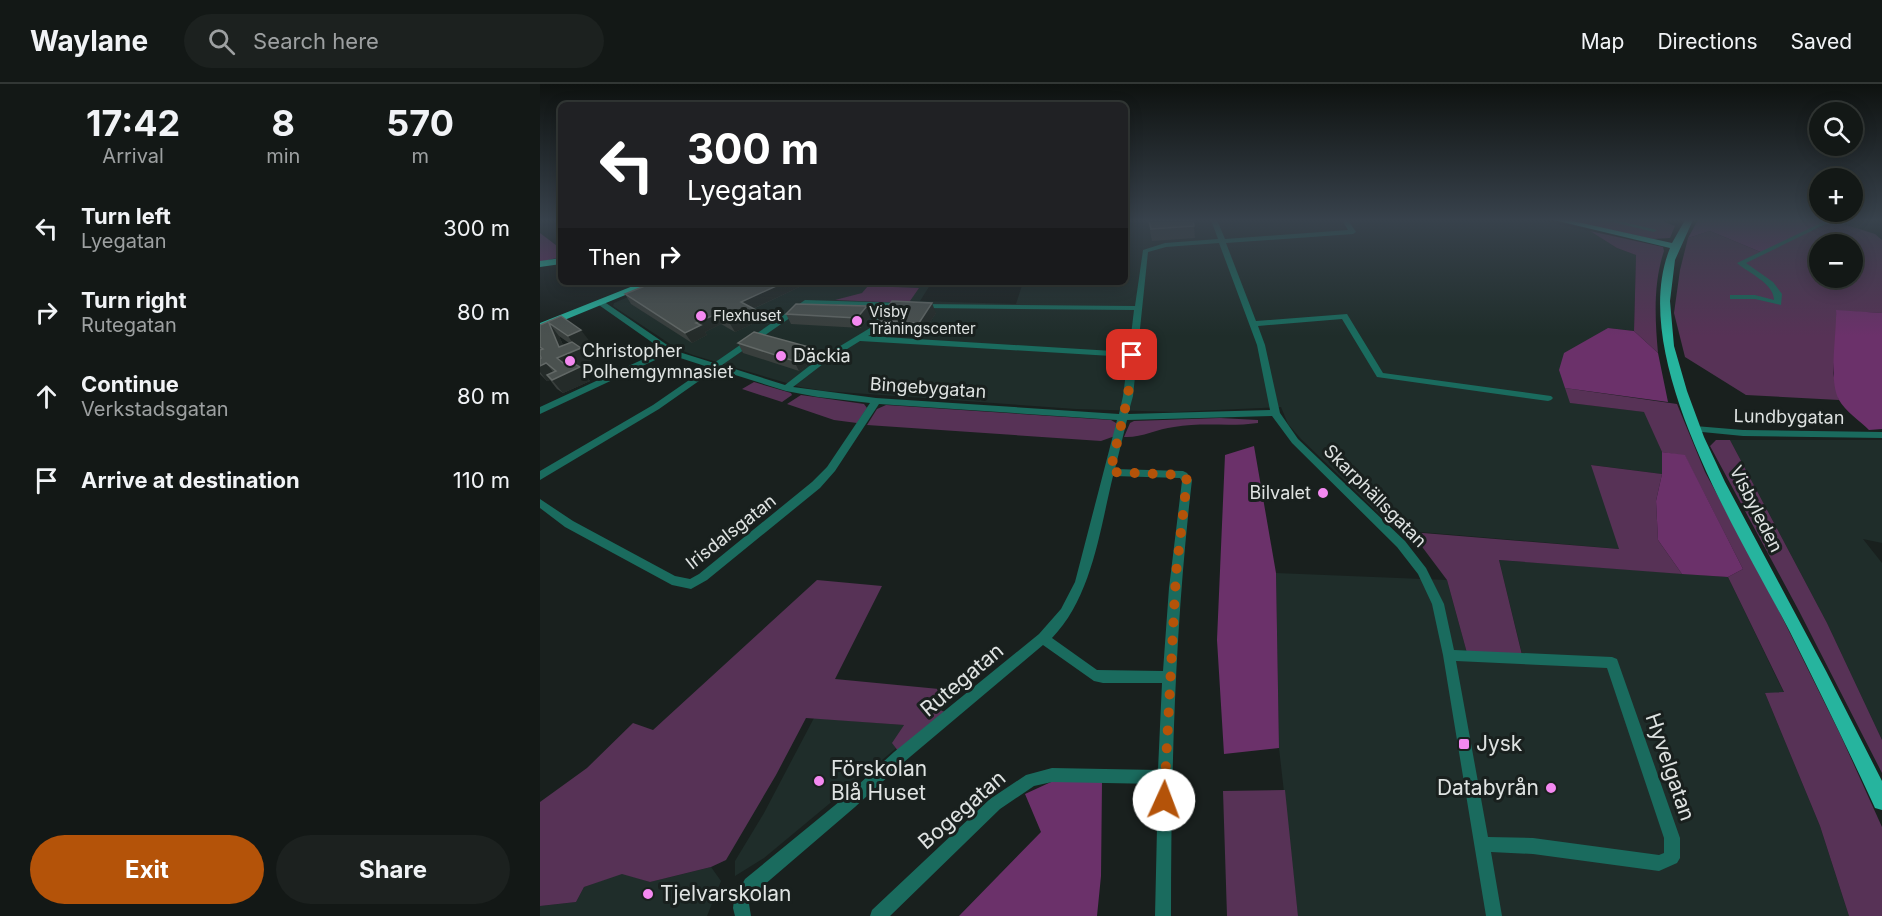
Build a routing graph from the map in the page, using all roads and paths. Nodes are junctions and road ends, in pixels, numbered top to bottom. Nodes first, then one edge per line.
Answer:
1 (1144, 259) edge
2 (1229, 259) edge
3 (1671, 259) edge
4 (1750, 259) edge
5 (558, 261) edge
6 (540, 264) edge
7 (645, 285) edge
8 (1733, 297) dead end
9 (600, 303) junction
10 (892, 305) junction
11 (1137, 308) junction
12 (1254, 324) junction
13 (540, 327) edge
14 (858, 338) junction
15 (669, 350) junction
16 (1132, 355) junction
17 (714, 366) junction
18 (786, 388) junction
19 (1548, 398) dead end
20 (876, 401) junction
21 (540, 411) edge
22 (1275, 413) junction
23 (1123, 417) junction
24 (1695, 429) junction
25 (1882, 435) edge
26 (1110, 472) junction
27 (540, 476) edge
28 (540, 503) edge
29 (1043, 638) junction
30 (1449, 655) junction
31 (1169, 677) junction
32 (1164, 777) junction
33 (1882, 801) edge
34 (1482, 843) junction
35 (743, 916) edge
36 (878, 916) edge
37 (1163, 916) edge
38 (1494, 916) edge

1 - 11 street, Rutegatan
2 - 12 street, Skarphällsgatan
3 - 24 main road, Visbyleden
4 - 8 street
5 - 6 main road
7 - 9 main road
9 - 13 main road
9 - 15 street, Bingebygatan
10 - 11 street
10 - 14 street
10 - 17 street
11 - 16 street, Rutegatan
12 - 19 street
12 - 22 street, Skarphällsgatan
14 - 16 street
14 - 18 street
15 - 17 street, Bingebygatan
15 - 21 street
16 - 23 street, Rutegatan
17 - 18 street, Bingebygatan
17 - 27 street
18 - 20 street, Bingebygatan
20 - 23 street, Bingebygatan
20 - 28 street, Irisdalsgatan
22 - 23 street, Bingebygatan
22 - 30 street, Skarphällsgatan
23 - 26 street, Rutegatan
24 - 25 street, Lundbygatan
24 - 33 main road, Visbyleden
26 - 29 street, Rutegatan
26 - 31 street
29 - 31 street
29 - 35 street, Rutegatan
30 - 34 street, Skarphällsgatan
30 - 34 street, Hyvelgatan
31 - 32 street
32 - 36 street, Bogegatan
32 - 37 street
34 - 38 street, Skarphällsgatan

